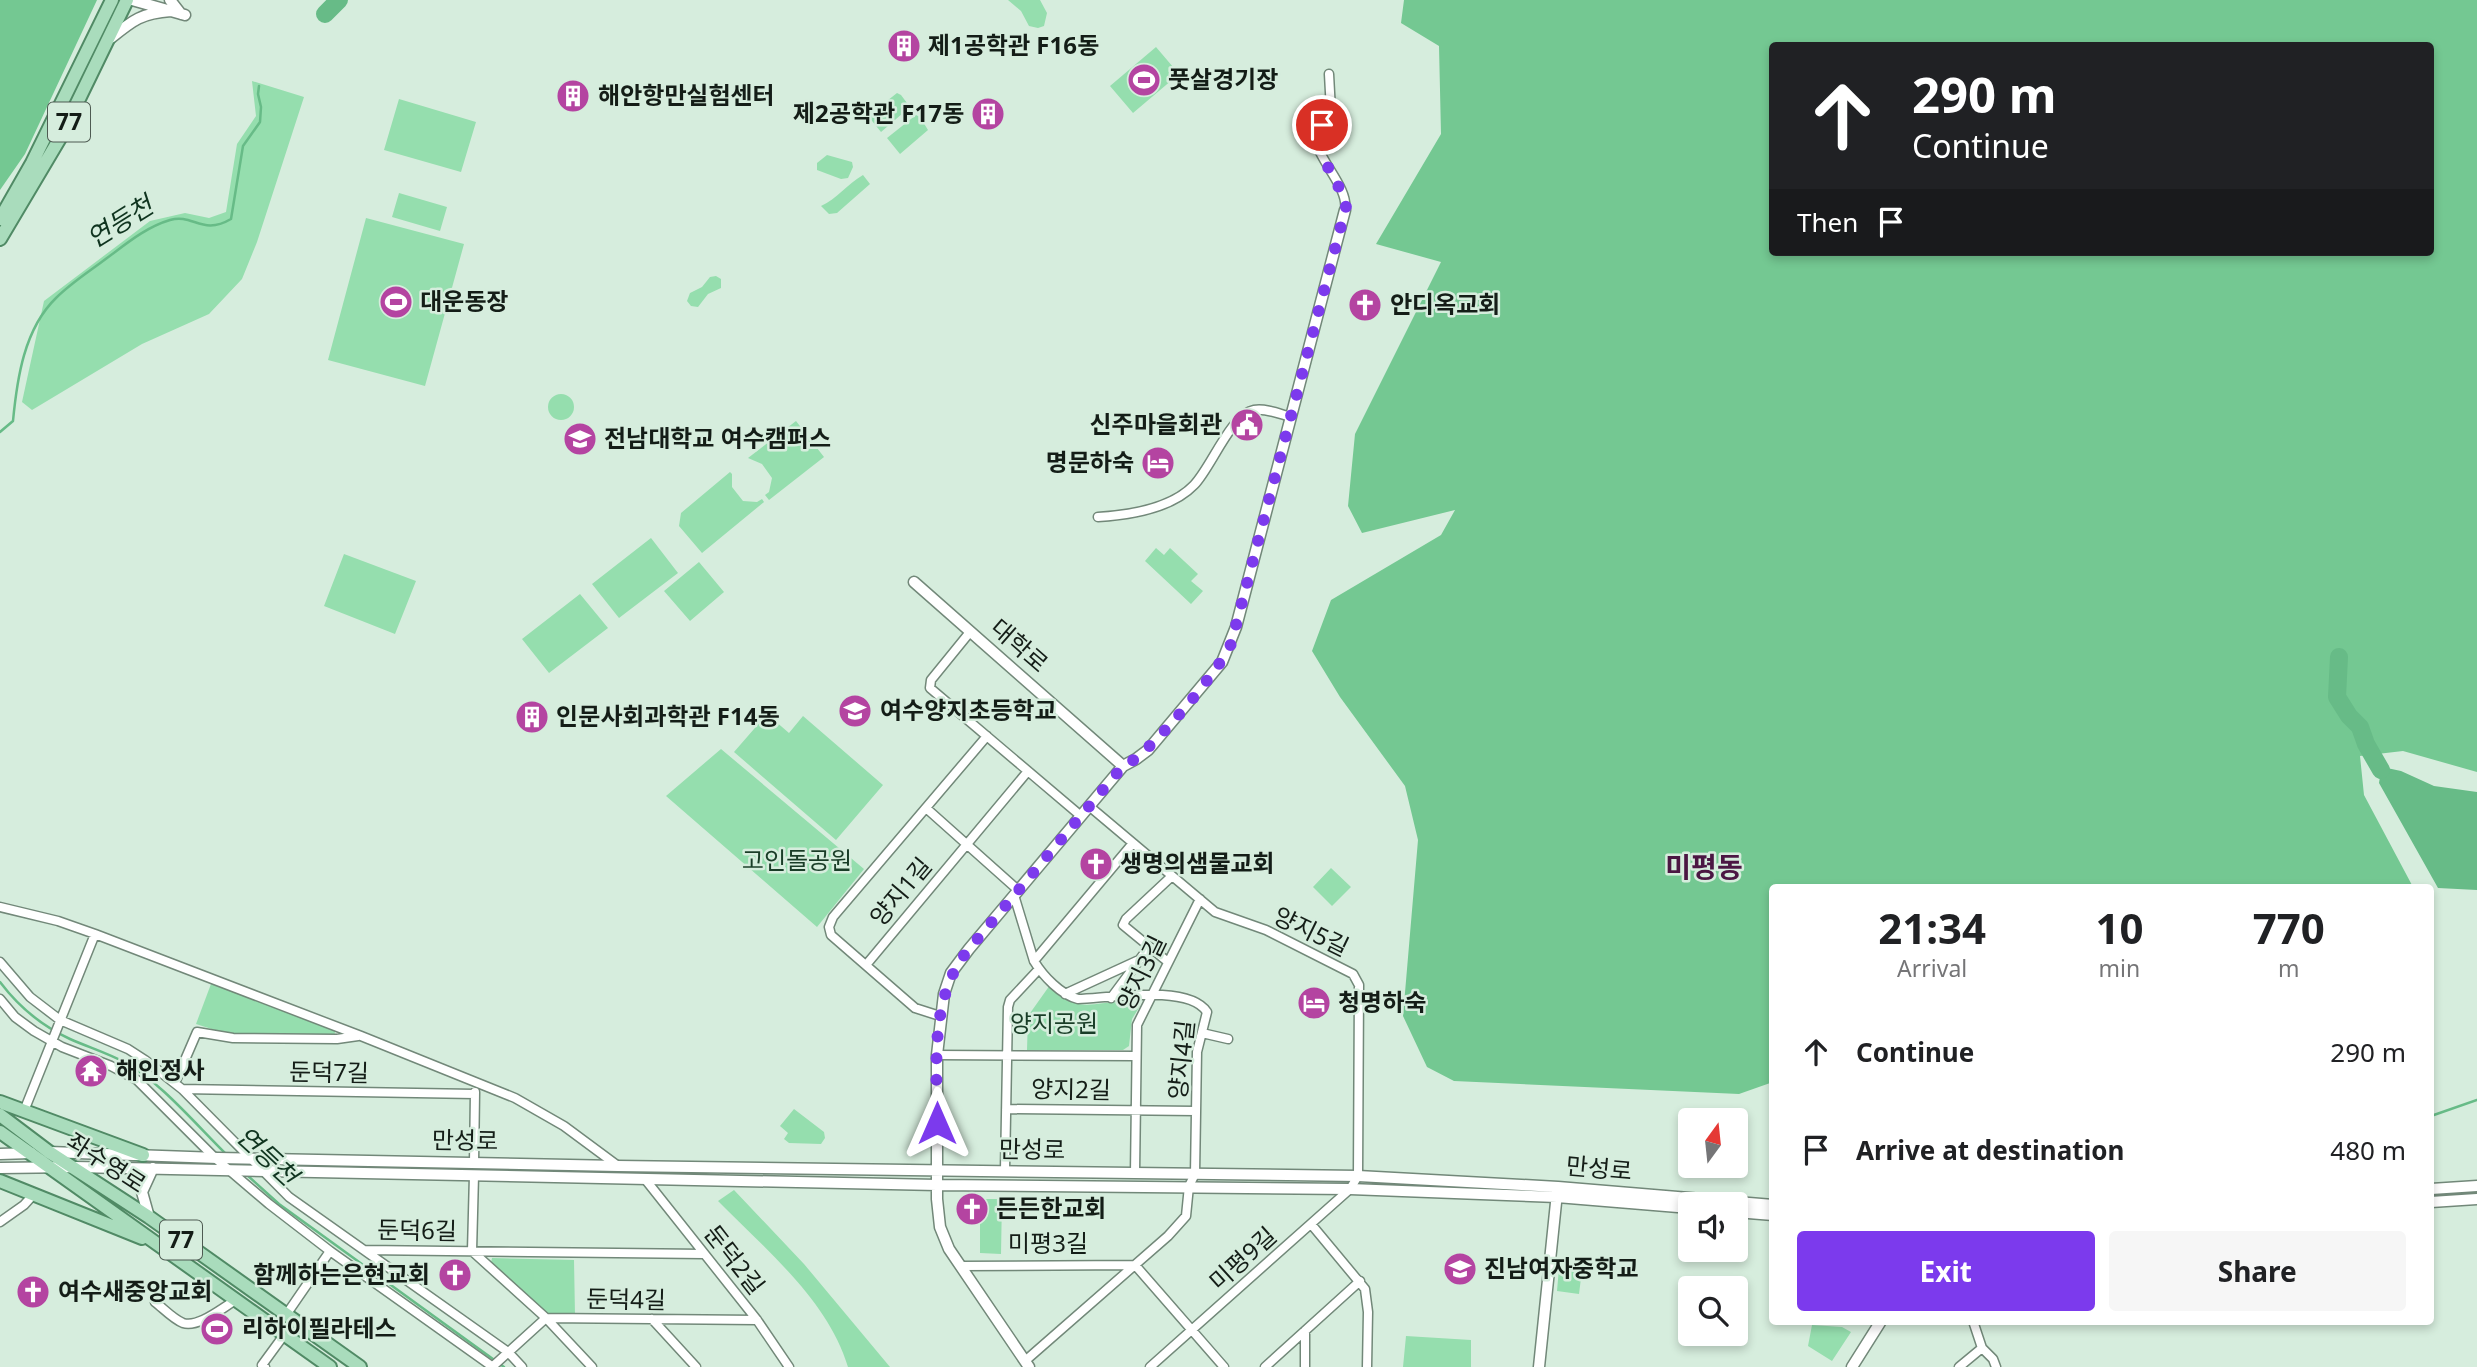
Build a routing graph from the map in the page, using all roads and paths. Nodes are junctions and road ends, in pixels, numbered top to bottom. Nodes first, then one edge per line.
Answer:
1 (112, 0) edge
2 (130, 0) edge
3 (170, 0) edge
4 (179, 14) junction
5 (111, 38) junction
6 (1329, 74) dead end
7 (1345, 210) joint
8 (0, 219) edge
9 (0, 239) edge
10 (1291, 416) junction
11 (1098, 517) dead end
12 (914, 582) dead end
13 (971, 632) junction
14 (987, 736) junction
15 (1123, 766) junction
16 (1028, 771) junction
17 (1089, 806) junction
18 (926, 808) junction
19 (1081, 816) junction
20 (1133, 843) junction
21 (966, 844) junction
22 (1172, 876) junction
23 (1016, 893) junction
24 (1200, 899) junction
25 (0, 907) edge
26 (95, 934) junction
27 (1149, 947) junction
28 (1139, 960) junction
29 (1034, 961) junction
30 (0, 962) edge
31 (1168, 962) junction
32 (866, 965) junction
33 (1039, 969) junction
34 (1065, 994) junction
35 (1151, 996) junction
36 (1111, 998) junction
37 (0, 999) edge
38 (940, 1016) junction
39 (60, 1020) junction
40 (1202, 1033) junction
41 (361, 1035) junction
42 (1228, 1040) dead end
43 (51, 1042) junction
44 (937, 1055) junction
45 (1006, 1056) junction
46 (1136, 1056) junction
47 (475, 1080) junction
48 (175, 1083) junction
49 (182, 1089) junction
50 (475, 1094) junction
51 (0, 1102) edge
52 (1006, 1109) junction
53 (1135, 1110) junction
54 (24, 1111) junction
55 (1196, 1111) junction
56 (0, 1115) edge
57 (0, 1132) edge
58 (50, 1152) junction
59 (28, 1153) junction
60 (0, 1154) edge
61 (143, 1155) junction
62 (217, 1158) junction
63 (249, 1158) junction
64 (474, 1163) junction
65 (618, 1166) junction
66 (47, 1167) junction
67 (74, 1167) junction
68 (0, 1168) edge
69 (153, 1168) junction
70 (937, 1169) junction
71 (234, 1170) junction
72 (1005, 1170) junction
73 (262, 1171) junction
74 (1135, 1173) junction
75 (1195, 1174) junction
76 (474, 1175) junction
77 (1357, 1176) junction
78 (645, 1179) junction
79 (0, 1181) edge
80 (937, 1185) junction
81 (1189, 1186) junction
82 (2477, 1186) edge
83 (1350, 1189) junction
84 (2434, 1189) edge
85 (1558, 1192) junction
86 (34, 1194) junction
87 (2477, 1199) edge
88 (2434, 1202) edge
89 (1769, 1205) edge
90 (1678, 1207) edge
91 (1748, 1213) edge
92 (1769, 1215) edge
93 (149, 1217) junction
94 (0, 1223) edge
95 (1311, 1224) junction
96 (165, 1247) junction
97 (365, 1250) junction
98 (330, 1251) junction
99 (472, 1251) junction
100 (704, 1254) junction
101 (1135, 1265) junction
102 (961, 1266) junction
103 (1360, 1281) junction
104 (236, 1300) junction
105 (155, 1302) dead end
106 (286, 1315) junction
107 (546, 1318) junction
108 (652, 1319) junction
109 (757, 1320) junction
110 (1878, 1325) edge
111 (1974, 1325) edge
112 (1192, 1330) junction
113 (1305, 1331) junction
114 (284, 1335) junction
115 (1982, 1348) junction
116 (508, 1352) junction
117 (1027, 1364) edge
118 (265, 1367) edge
119 (330, 1367) edge
120 (360, 1367) edge
121 (493, 1367) edge
122 (522, 1367) edge
123 (592, 1367) edge
124 (696, 1367) edge
125 (789, 1367) edge
126 (1150, 1367) edge
127 (1224, 1367) edge
128 (1265, 1367) edge
129 (1305, 1367) edge
130 (1367, 1367) edge
131 (1539, 1367) edge
132 (1852, 1367) edge
133 (1959, 1367) edge
134 (1996, 1367) edge

1 - 8 main road, 77
2 - 4 street
2 - 5 main road, 77
3 - 4 street
4 - 5 street
5 - 9 main road, 77
6 - 7 street
7 - 10 street
10 - 11 street
10 - 15 street
12 - 13 street, 대학로
13 - 14 street
13 - 15 street, 대학로
14 - 16 street
14 - 18 street, 양지1길
15 - 17 street
16 - 19 street
16 - 21 street, 양지1길
17 - 19 street
17 - 20 street, 양지5길
18 - 21 street
18 - 32 street, 양지1길
19 - 23 street
20 - 22 street, 양지5길
20 - 29 street
21 - 23 street
21 - 32 street, 양지1길
22 - 24 street, 양지5길
22 - 27 street
23 - 29 street
23 - 38 street
24 - 31 street, 양지3길
24 - 77 street, 양지5길
25 - 26 street, 둔덕7길
26 - 39 street
26 - 41 street, 둔덕7길
27 - 28 street
27 - 31 street
28 - 34 street
28 - 36 street
29 - 33 street
30 - 39 street
31 - 35 street, 양지3길
32 - 38 street, 양지1길
33 - 34 street
33 - 45 street, 양지2길
34 - 36 street
35 - 36 street
35 - 40 street, 양지4길
35 - 46 street, 양지3길
37 - 43 street
38 - 44 street
39 - 43 street
39 - 48 street
40 - 42 street
40 - 55 street, 양지4길
41 - 47 street, 둔덕7길
41 - 48 street, 둔덕7길
43 - 54 street
43 - 62 street
44 - 45 street, 양지2길
44 - 70 street
45 - 46 street, 양지2길
45 - 52 street, 양지2길
46 - 53 street, 양지3길
47 - 50 street
47 - 65 street, 둔덕7길
48 - 49 street
49 - 50 street, 둔덕7길
49 - 63 street
50 - 64 street
51 - 54 main road
52 - 53 street, 양지2길
52 - 72 street, 양지2길
53 - 55 street
53 - 74 street, 양지3길
54 - 61 main road
55 - 75 street, 양지4길
56 - 58 main road, 좌수영로 / 77
57 - 59 main road, 좌수영로 / 77
58 - 59 street
58 - 61 street
58 - 67 main road, 좌수영로 / 77
59 - 60 street
59 - 66 main road, 좌수영로 / 77
61 - 62 street
62 - 63 street, 만성로
62 - 71 street
63 - 64 street, 만성로
63 - 73 street
64 - 65 street, 만성로
65 - 70 street, 만성로
66 - 67 street
66 - 68 street
66 - 96 main road, 좌수영로 / 77
67 - 69 street
67 - 93 main road, 좌수영로 / 77
69 - 71 street
69 - 93 street
70 - 72 street, 만성로
70 - 80 street, 미평3길
71 - 73 street, 만성로
71 - 98 street
72 - 74 street, 만성로
73 - 76 street, 만성로
73 - 97 street, 둔덕6길
74 - 75 street, 만성로
75 - 77 street, 만성로
75 - 81 street, 미평3길
76 - 78 street, 만성로
76 - 99 street, 둔덕6길
77 - 83 street, 미평9길
77 - 85 street, 만성로
78 - 80 street, 만성로
78 - 100 street, 둔덕2길
79 - 86 main road
80 - 81 street, 만성로
80 - 102 street, 미평3길
81 - 83 street, 만성로
81 - 101 street, 미평3길
82 - 84 street
83 - 85 street, 만성로
83 - 95 street, 미평9길
85 - 89 street, 만성로
85 - 90 street, 만성로
85 - 131 street
86 - 94 street
86 - 96 main road
87 - 88 street
91 - 92 street
93 - 106 main road, 좌수영로 / 77
95 - 103 street
95 - 112 street, 미평9길
96 - 104 main road, 좌수영로 / 77
97 - 99 street, 둔덕6길
97 - 116 street
98 - 106 street
98 - 121 street
99 - 100 street, 둔덕6길
99 - 107 street, 둔덕6길
100 - 109 street, 둔덕2길
101 - 102 street, 미평3길
101 - 112 street
101 - 117 street, 미평3길
102 - 117 street, 미평3길
103 - 113 street
103 - 130 street
104 - 105 street
104 - 114 main road, 좌수영로 / 77
106 - 120 main road, 좌수영로 / 77
107 - 108 street, 둔덕4길
107 - 116 street
107 - 123 street, 둔덕6길
108 - 109 street, 둔덕4길
108 - 124 street
109 - 125 street, 둔덕2길
110 - 132 street
111 - 115 street
112 - 126 street, 미평9길
112 - 127 street
113 - 128 street
113 - 129 street
114 - 118 street
114 - 119 main road, 좌수영로 / 77
115 - 133 street
115 - 134 street
116 - 121 street
116 - 122 street

